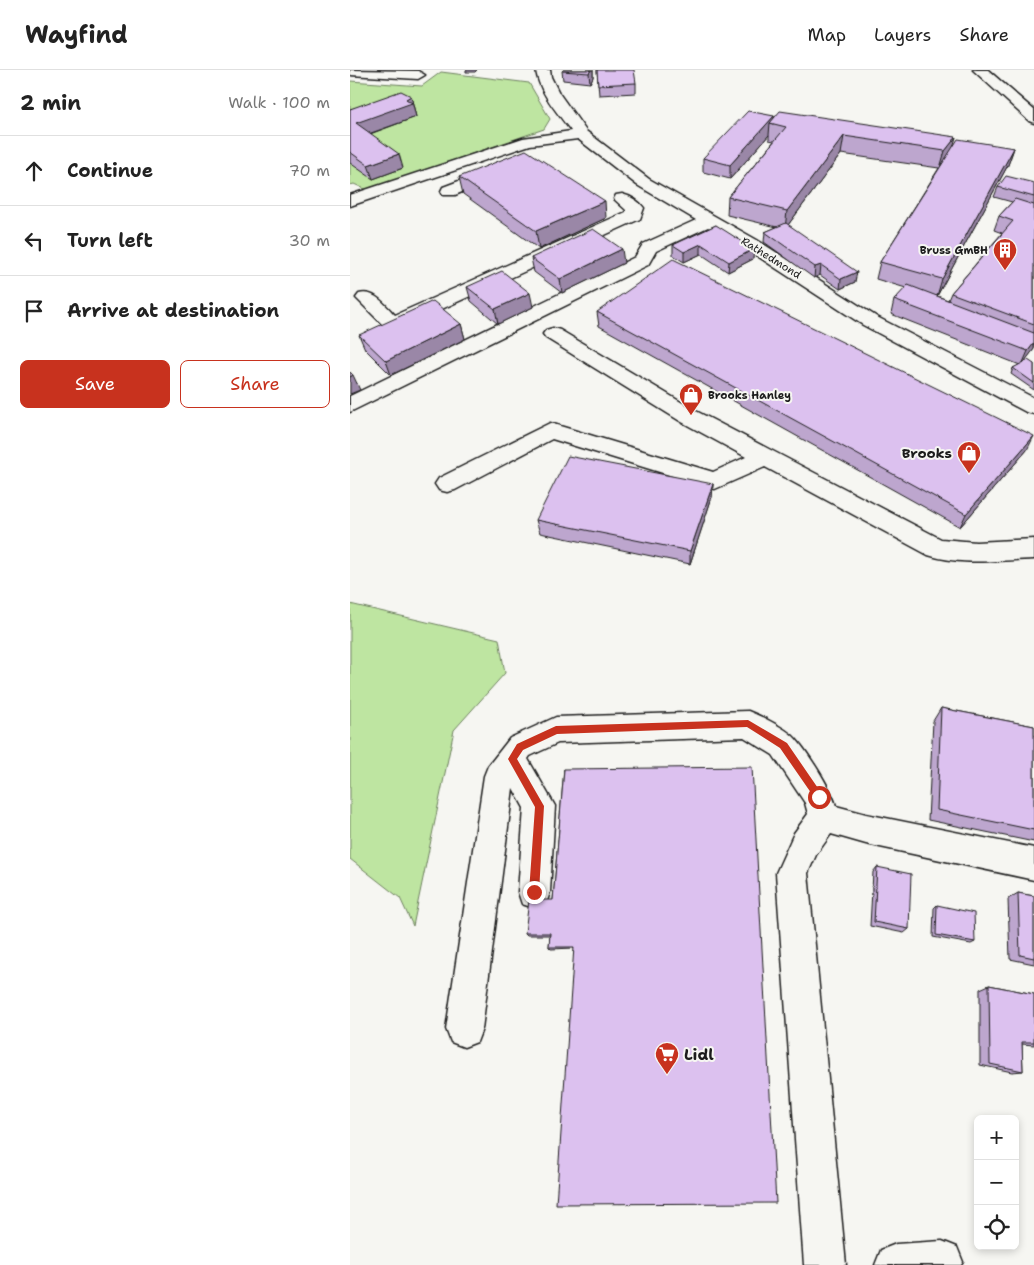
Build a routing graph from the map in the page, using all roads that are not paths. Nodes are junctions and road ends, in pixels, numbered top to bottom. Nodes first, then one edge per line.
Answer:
1 (543, 70) edge
2 (980, 70) edge
3 (350, 71) edge
4 (418, 75) dead end
5 (1034, 118) edge
6 (581, 134) junction
7 (512, 166) edge
8 (449, 191) dead end
9 (622, 199) dead end
10 (350, 201) edge
11 (710, 220) junction
12 (357, 297) edge
13 (553, 334) dead end
14 (350, 405) edge
15 (1034, 407) edge
16 (765, 457) junction
17 (447, 484) dead end
18 (1034, 549) edge
19 (512, 759) junction
20 (824, 817) junction
21 (1034, 864) edge
22 (534, 892) dead end
23 (464, 1029) dead end
24 (942, 1262) dead end
25 (825, 1265) edge
26 (896, 1265) edge

1 - 6 street, Rathedmond
2 - 5 street
3 - 4 street
6 - 10 street
6 - 11 street, Rathedmond
7 - 8 street
9 - 12 street
11 - 14 street
11 - 15 street, Rathedmond
13 - 16 street
16 - 17 street
16 - 18 street
19 - 20 street
19 - 22 street
19 - 23 street
20 - 21 street
20 - 25 street
24 - 26 street

